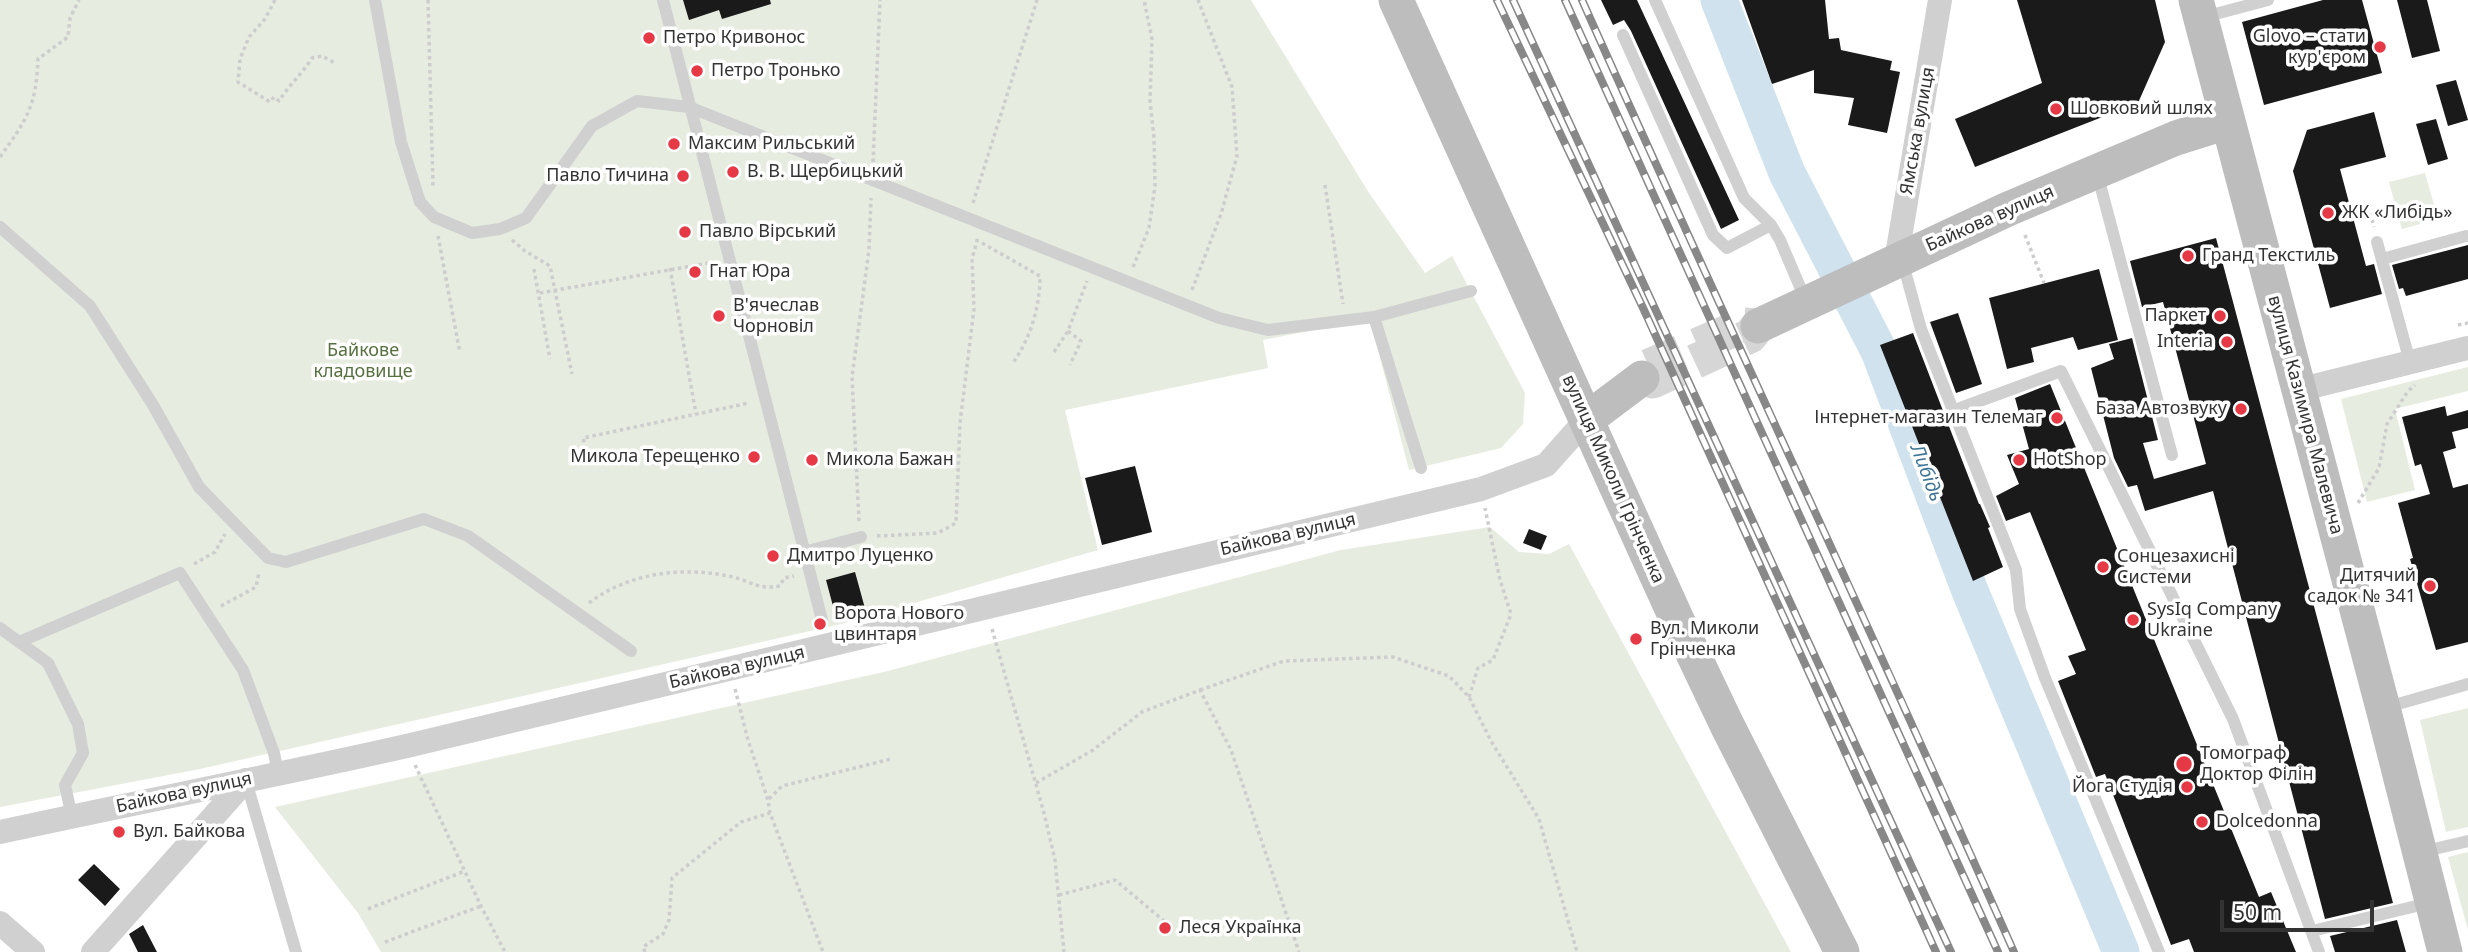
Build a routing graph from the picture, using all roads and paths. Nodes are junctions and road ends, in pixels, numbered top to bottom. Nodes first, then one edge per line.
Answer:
1 (79, 0) edge
2 (275, 0) edge
3 (375, 0) edge
4 (428, 0) edge
5 (663, 0) edge
6 (880, 0) edge
7 (1037, 0) edge
8 (1144, 0) edge
9 (1198, 0) edge
10 (1396, 0) edge
11 (1655, 0) edge
12 (1940, 0) edge
13 (2269, 0) edge
14 (2198, 9) edge
15 (1623, 35) dead end
16 (335, 63) dead end
17 (689, 107) junction
18 (2227, 122) junction
19 (0, 157) edge
20 (2097, 173) junction
21 (872, 180) junction
22 (1325, 185) dead end
23 (434, 217) junction
24 (968, 219) junction
25 (1771, 225) junction
26 (0, 227) edge
27 (500, 229) junction
28 (2025, 235) dead end
29 (2466, 236) dead end
30 (2377, 242) dead end
31 (2382, 259) junction
32 (715, 262) dead end
33 (1890, 264) junction
34 (670, 268) junction
35 (1092, 268) junction
36 (534, 269) dead end
37 (1127, 282) junction
38 (2044, 283) dead end
39 (556, 289) junction
40 (1471, 291) dead end
41 (540, 293) junction
42 (1342, 296) dead end
43 (1808, 301) junction
44 (1186, 306) junction
45 (1374, 317) junction
46 (1758, 326) tunnel mouth
47 (1068, 331) junction
48 (2468, 348) edge
49 (1054, 352) dead end
50 (460, 353) dead end
51 (551, 359) dead end
52 (1012, 364) dead end
53 (1070, 365) dead end
54 (2416, 370) junction
55 (572, 374) dead end
56 (1642, 378) dead end
57 (2298, 390) junction
58 (751, 402) dead end
59 (1955, 410) junction
60 (696, 414) junction
61 (1586, 420) junction
62 (586, 449) dead end
63 (2172, 455) dead end
64 (1421, 468) dead end
65 (1481, 489) junction
66 (2358, 503) dead end
67 (232, 522) junction
68 (861, 537) junction
69 (804, 552) junction
70 (268, 558) junction
71 (809, 572) junction
72 (180, 573) junction
73 (986, 607) junction
74 (576, 612) junction
75 (206, 613) junction
76 (0, 628) edge
77 (825, 631) junction
78 (19, 642) junction
79 (631, 651) dead end
80 (730, 670) junction
81 (2468, 684) edge
82 (1200, 690) junction
83 (1469, 696) junction
84 (2384, 708) junction
85 (406, 746) junction
86 (891, 759) dead end
87 (278, 774) junction
88 (246, 780) junction
89 (1036, 783) junction
90 (768, 800) junction
91 (770, 813) junction
92 (72, 817) junction
93 (0, 832) edge
94 (2468, 841) edge
95 (2420, 852) junction
96 (465, 870) junction
97 (1059, 895) junction
98 (2433, 902) junction
99 (481, 906) junction
100 (368, 909) dead end
101 (0, 923) edge
102 (1165, 928) dead end
103 (2312, 931) junction
104 (385, 942) dead end
105 (33, 952) edge
106 (93, 952) edge
107 (296, 952) edge
108 (505, 952) edge
109 (645, 952) edge
110 (823, 952) edge
111 (1065, 952) edge
112 (1299, 952) edge
113 (1577, 952) edge
114 (1842, 952) edge
115 (2159, 952) edge
116 (2319, 952) edge
117 (2445, 952) edge

1 - 19 path
2 - 16 path
3 - 23 lane
4 - 23 path
5 - 17 lane
6 - 21 path
7 - 24 path
8 - 37 path
9 - 44 path
10 - 61 main road, вулиця Миколи Грінченка
11 - 25 lane
12 - 33 street, Ямська вулиця
13 - 14 lane
14 - 18 main road, вулиця Казимира Малевича
15 - 25 lane
17 - 21 lane
17 - 27 lane
17 - 69 lane
18 - 20 main road, Байкова вулиця
18 - 57 main road, вулиця Казимира Малевича
20 - 33 main road, Байкова вулиця
20 - 63 lane
21 - 24 lane
21 - 68 path
22 - 42 path
23 - 27 lane
23 - 50 path
24 - 35 lane
25 - 43 lane
26 - 67 lane
27 - 39 path
28 - 38 path
29 - 31 lane
30 - 31 lane
31 - 54 lane
32 - 34 path
33 - 43 main road, Байкова вулиця
33 - 59 lane
34 - 39 path
34 - 60 path
35 - 37 lane
35 - 47 path
36 - 41 path
37 - 44 lane
39 - 41 path
39 - 55 path
40 - 45 lane
41 - 51 path
43 - 46 main road, Байкова вулиця
44 - 45 lane
45 - 64 lane
47 - 49 path
47 - 53 path
48 - 54 street
52 - 68 path
54 - 57 street
54 - 66 path
56 - 61 main road, Байкова вулиця
57 - 84 main road, вулиця Казимира Малевича
58 - 60 path
59 - 103 lane
59 - 115 lane
60 - 62 path
61 - 65 street, Байкова вулиця
61 - 114 main road, вулиця Миколи Грінченка
65 - 73 street, Байкова вулиця
65 - 83 path
67 - 70 lane
67 - 72 path
68 - 69 lane
69 - 71 lane
70 - 74 lane
70 - 75 path
71 - 74 path
71 - 77 lane
72 - 75 lane
72 - 78 lane
73 - 77 street, Байкова вулиця
73 - 89 path
74 - 79 lane
75 - 87 lane
76 - 78 lane
77 - 80 street, Байкова вулиця
78 - 92 lane
80 - 85 street, Байкова вулиця
80 - 90 path
81 - 84 lane
82 - 83 path
82 - 89 path
82 - 112 path
83 - 113 path
84 - 95 main road, вулиця Казимира Малевича
85 - 87 street, Байкова вулиця
85 - 96 path
86 - 90 path
87 - 88 street, Байкова вулиця
88 - 92 street, Байкова вулиця
88 - 106 street
88 - 107 lane
89 - 97 path
90 - 91 path
91 - 109 path
91 - 110 path
92 - 93 street, Байкова вулиця
94 - 95 lane
95 - 98 main road, вулиця Казимира Малевича
96 - 99 path
96 - 100 path
97 - 102 path
97 - 111 path
98 - 103 lane
98 - 117 main road, вулиця Казимира Малевича
99 - 104 path
99 - 108 path
101 - 105 street
103 - 116 lane

